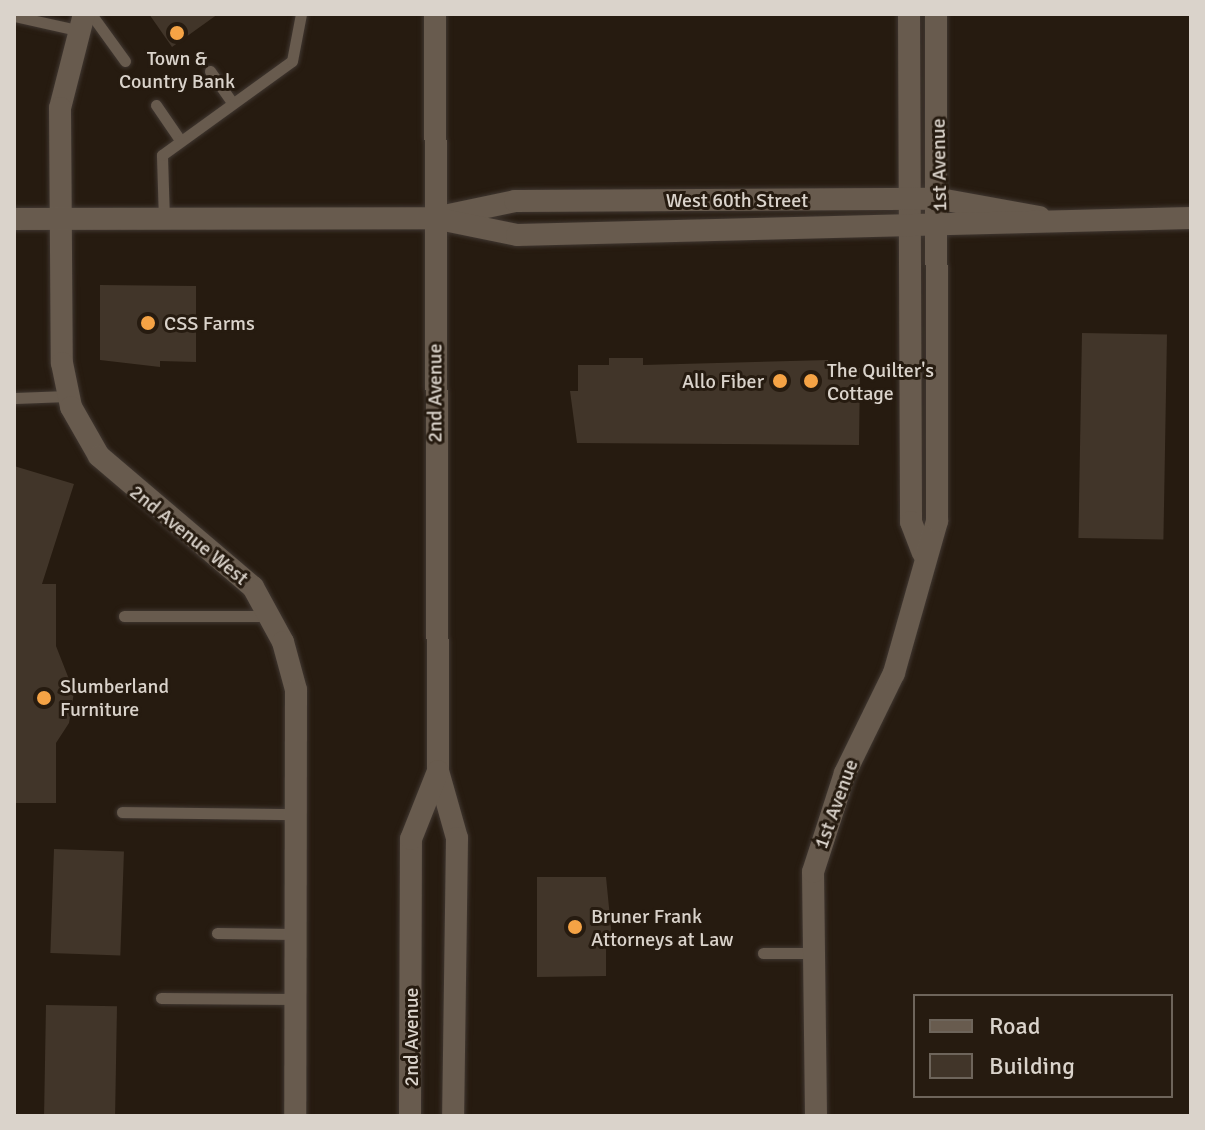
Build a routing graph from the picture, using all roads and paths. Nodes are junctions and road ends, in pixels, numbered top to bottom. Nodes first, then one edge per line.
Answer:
1 (301, 14) edge
2 (435, 14) edge
3 (909, 14) edge
4 (936, 14) edge
5 (14, 16) edge
6 (84, 19) edge
7 (125, 61) dead end
8 (210, 71) dead end
9 (232, 103) junction
10 (156, 105) dead end
11 (180, 140) junction
12 (912, 199) junction
13 (940, 199) junction
14 (1039, 217) junction
15 (434, 218) junction
16 (1191, 218) edge
17 (14, 219) edge
18 (61, 219) junction
19 (164, 221) junction
20 (940, 229) junction
21 (911, 230) junction
22 (68, 396) junction
23 (14, 398) edge
24 (923, 553) junction
25 (124, 616) dead end
26 (270, 616) junction
27 (438, 771) junction
28 (122, 812) dead end
29 (295, 814) junction
30 (217, 933) dead end
31 (294, 934) junction
32 (763, 953) dead end
33 (814, 953) junction
34 (161, 998) dead end
35 (294, 999) junction
36 (295, 1116) edge
37 (410, 1116) edge
38 (453, 1116) edge
39 (816, 1116) edge

1 - 9 lane
2 - 15 street, 2nd Avenue
3 - 12 street, 1st Avenue
4 - 13 street, 1st Avenue
5 - 6 lane
6 - 7 lane
6 - 18 street, 2nd Avenue West
8 - 9 lane
9 - 11 lane
10 - 11 lane
11 - 19 lane
12 - 13 street, West 60th Street
12 - 15 street, West 60th Street
12 - 21 street, 1st Avenue
13 - 14 street, West 60th Street
13 - 20 street, 1st Avenue
14 - 16 street, West 60th Street
14 - 20 street, West 60th Street
15 - 19 street, West 60th Street
15 - 21 street, West 60th Street
15 - 27 street, 2nd Avenue
17 - 18 street, West 60th Street
18 - 19 street, West 60th Street
18 - 22 street, 2nd Avenue West
20 - 21 street, West 60th Street
20 - 24 street, 1st Avenue
21 - 24 street, 1st Avenue
22 - 23 lane
22 - 26 street, 2nd Avenue West
24 - 33 street, 1st Avenue
25 - 26 lane
26 - 29 street, 2nd Avenue West
27 - 37 street, 2nd Avenue
27 - 38 street, 2nd Avenue
28 - 29 lane
29 - 31 street, 2nd Avenue West
30 - 31 lane
31 - 35 street, 2nd Avenue West
32 - 33 lane
33 - 39 street, 1st Avenue
34 - 35 lane
35 - 36 street, 2nd Avenue West

